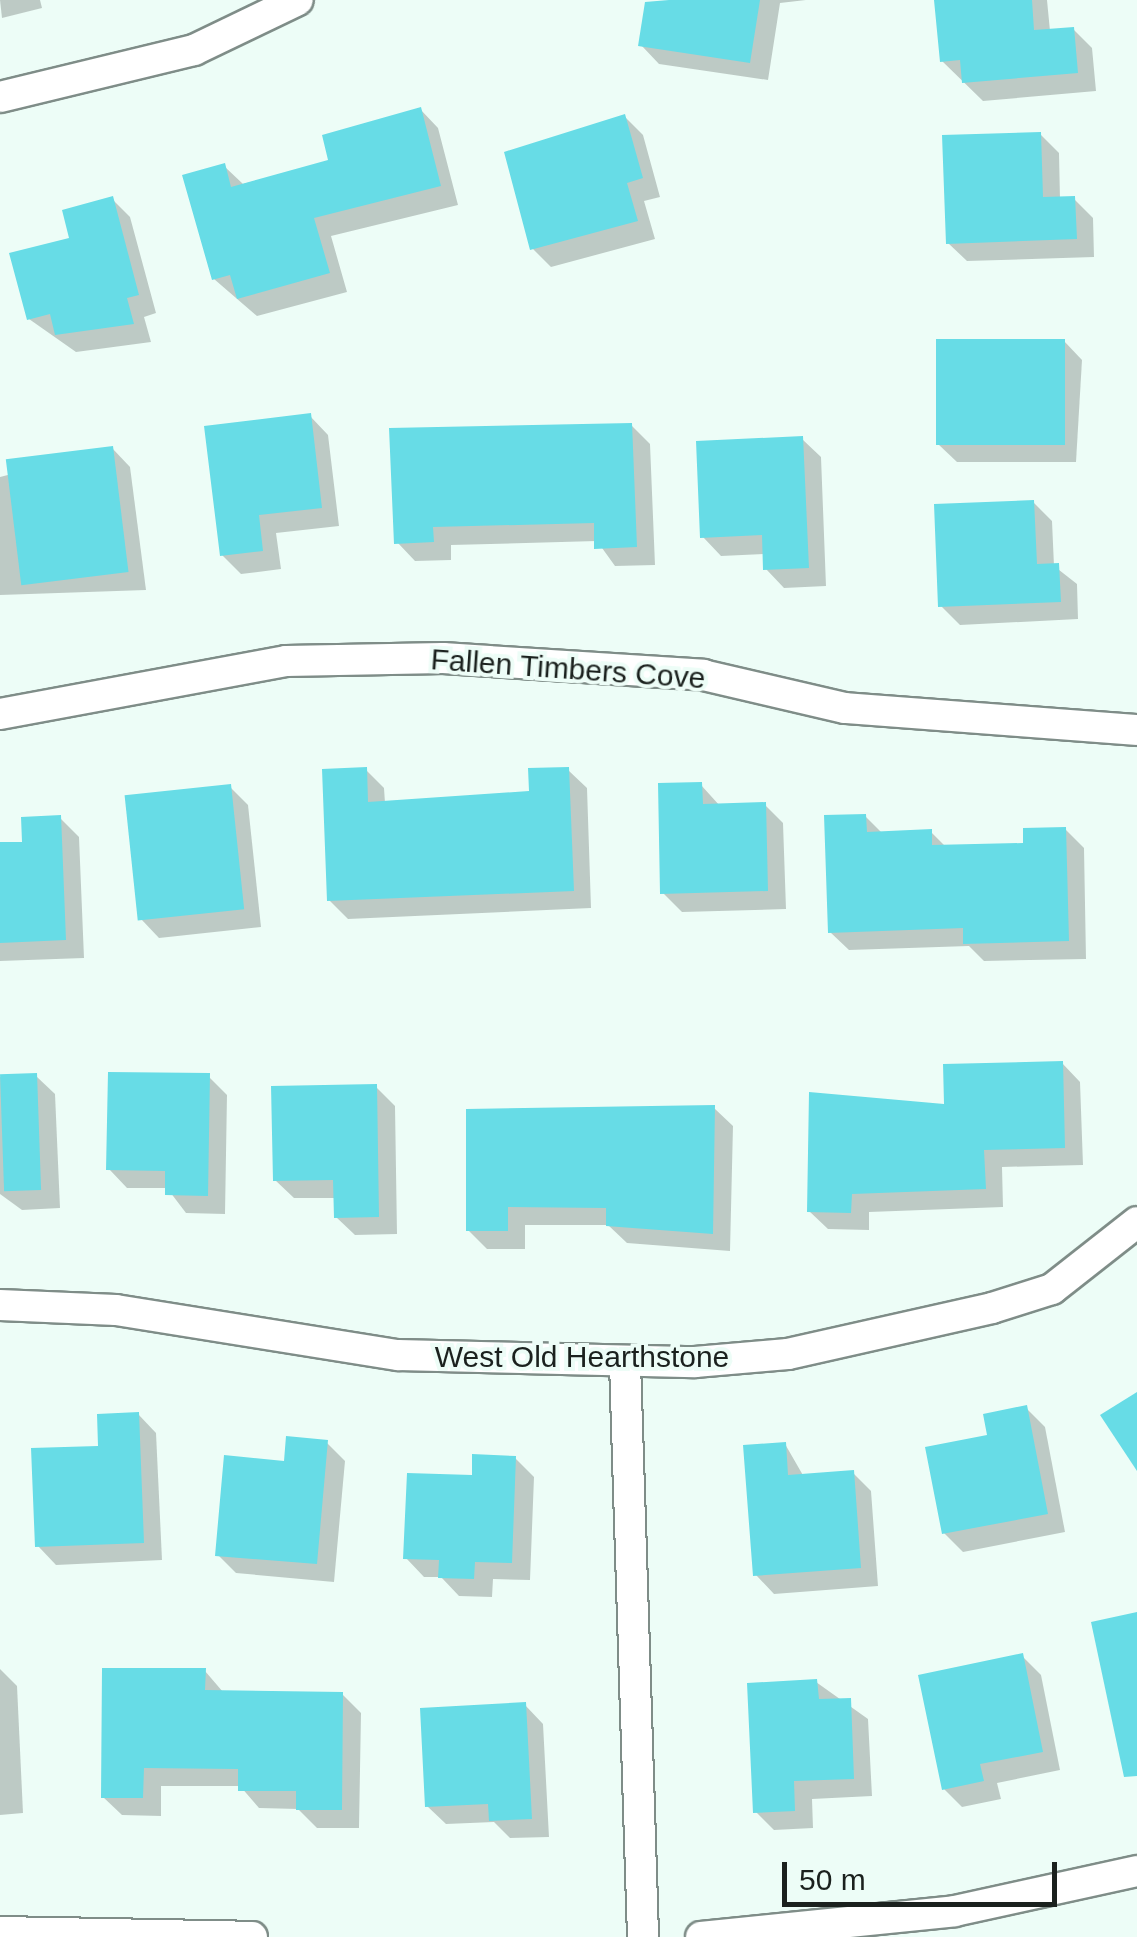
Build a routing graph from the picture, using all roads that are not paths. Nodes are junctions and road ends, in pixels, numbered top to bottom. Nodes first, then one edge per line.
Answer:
1 (298, 0) edge
2 (0, 98) edge
3 (0, 714) edge
4 (1137, 730) edge
5 (1137, 1222) edge
6 (0, 1305) edge
7 (625, 1363) junction
8 (1137, 1871) edge
9 (0, 1932) edge
10 (252, 1937) edge
11 (643, 1937) edge
12 (701, 1937) edge

1 - 2 street
3 - 4 street, Fallen Timbers Cove
5 - 7 street, West Old Hearthstone
6 - 7 street, West Old Hearthstone
7 - 11 street
8 - 12 street
9 - 10 street

